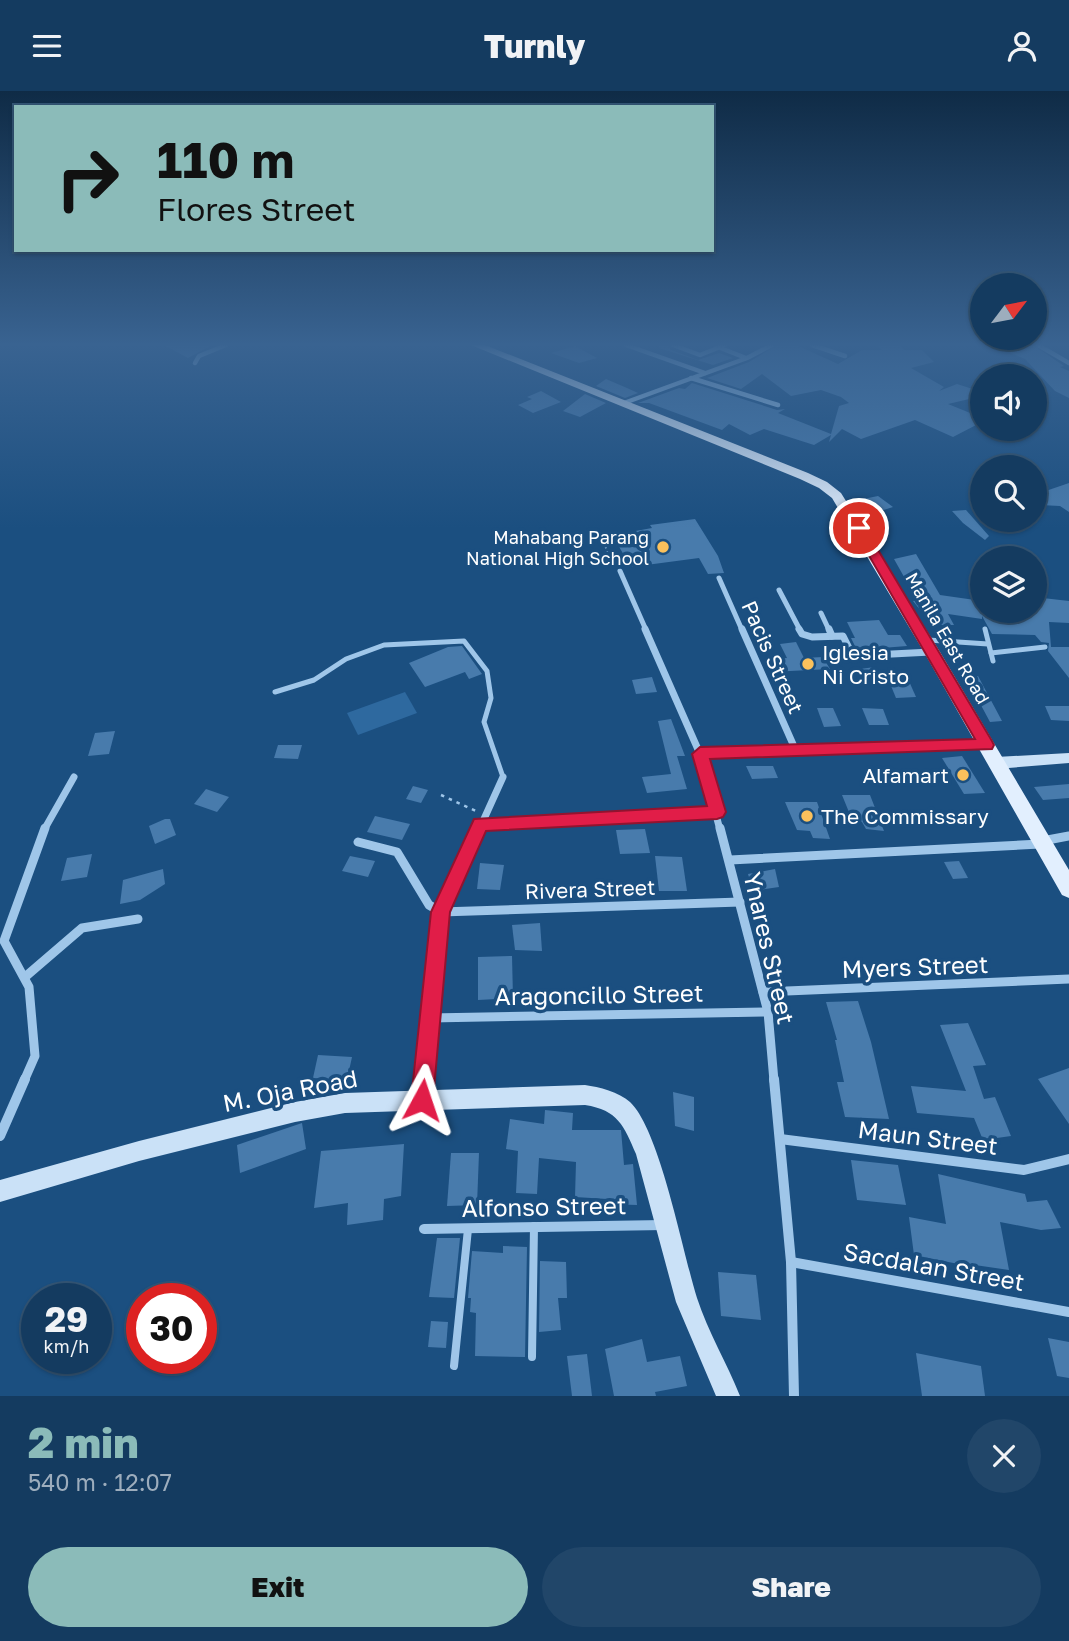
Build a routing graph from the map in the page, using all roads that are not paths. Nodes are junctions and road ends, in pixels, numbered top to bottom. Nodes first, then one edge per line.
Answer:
1 (631, 406) edge
2 (620, 571) road end
3 (719, 578) dead end
4 (779, 590) dead end
5 (821, 614) dead end
6 (985, 629) dead end
7 (832, 636) junction
8 (988, 643) junction
9 (928, 645) junction
10 (1045, 647) dead end
11 (991, 653) junction
12 (993, 661) dead end
13 (275, 692) dead end
14 (986, 745) junction
15 (796, 751) junction
16 (700, 754) junction
17 (1069, 758) edge
18 (996, 763) junction
19 (74, 777) dead end
20 (503, 777) joint
21 (717, 812) junction
22 (480, 824) junction
23 (1069, 836) edge
24 (358, 842) dead end
25 (1043, 842) junction
26 (730, 860) junction
27 (1067, 882) edge
28 (740, 902) junction
29 (441, 912) junction
30 (138, 919) dead end
31 (25, 977) junction
32 (1069, 979) edge
33 (763, 992) junction
34 (768, 1012) junction
35 (430, 1018) junction
36 (422, 1100) junction
37 (0, 1136) edge
38 (780, 1139) junction
39 (1069, 1159) edge
40 (0, 1191) edge
41 (665, 1225) junction
42 (534, 1226) junction
43 (424, 1229) dead end
44 (468, 1229) junction
45 (791, 1262) junction
46 (1069, 1312) edge
47 (532, 1357) dead end
48 (454, 1366) dead end
49 (728, 1396) edge
50 (794, 1396) edge

1 - 9 main road, Manila East Road
2 - 16 street, Ynares Street
3 - 15 street, Pacis Street
4 - 7 street
5 - 7 street
6 - 8 lane
7 - 9 street
8 - 9 lane
8 - 11 lane
9 - 14 main road, Manila East Road
10 - 11 lane
11 - 12 lane
13 - 20 lane
14 - 15 street
14 - 18 main road, Manila East Road
15 - 16 street
16 - 21 street, Ynares Street
17 - 18 street
18 - 25 main road, Manila East Road
19 - 31 street
20 - 22 street
21 - 22 street
21 - 26 street, Ynares Street
22 - 29 street
23 - 25 street
24 - 29 street
25 - 26 street
25 - 27 main road, Manila East Road
26 - 28 street, Ynares Street
28 - 29 street, Rivera Street
28 - 33 street, Ynares Street
29 - 35 street
30 - 31 street
31 - 37 street
32 - 33 street, Myers Street
33 - 34 street, Ynares Street
34 - 35 street, Aragoncillo Street
34 - 38 street, Ynares Street
35 - 36 street
36 - 40 street, M. Oja Road
36 - 41 street, M. Oja Road
38 - 39 street, Maun Street
38 - 45 street, Ynares Street
41 - 42 street, Alfonso Street
41 - 49 street, M. Oja Road
42 - 44 street, Alfonso Street
42 - 47 lane
43 - 44 street, Alfonso Street
44 - 48 lane
45 - 46 street, Sacdalan Street
45 - 50 street, Ynares Street

